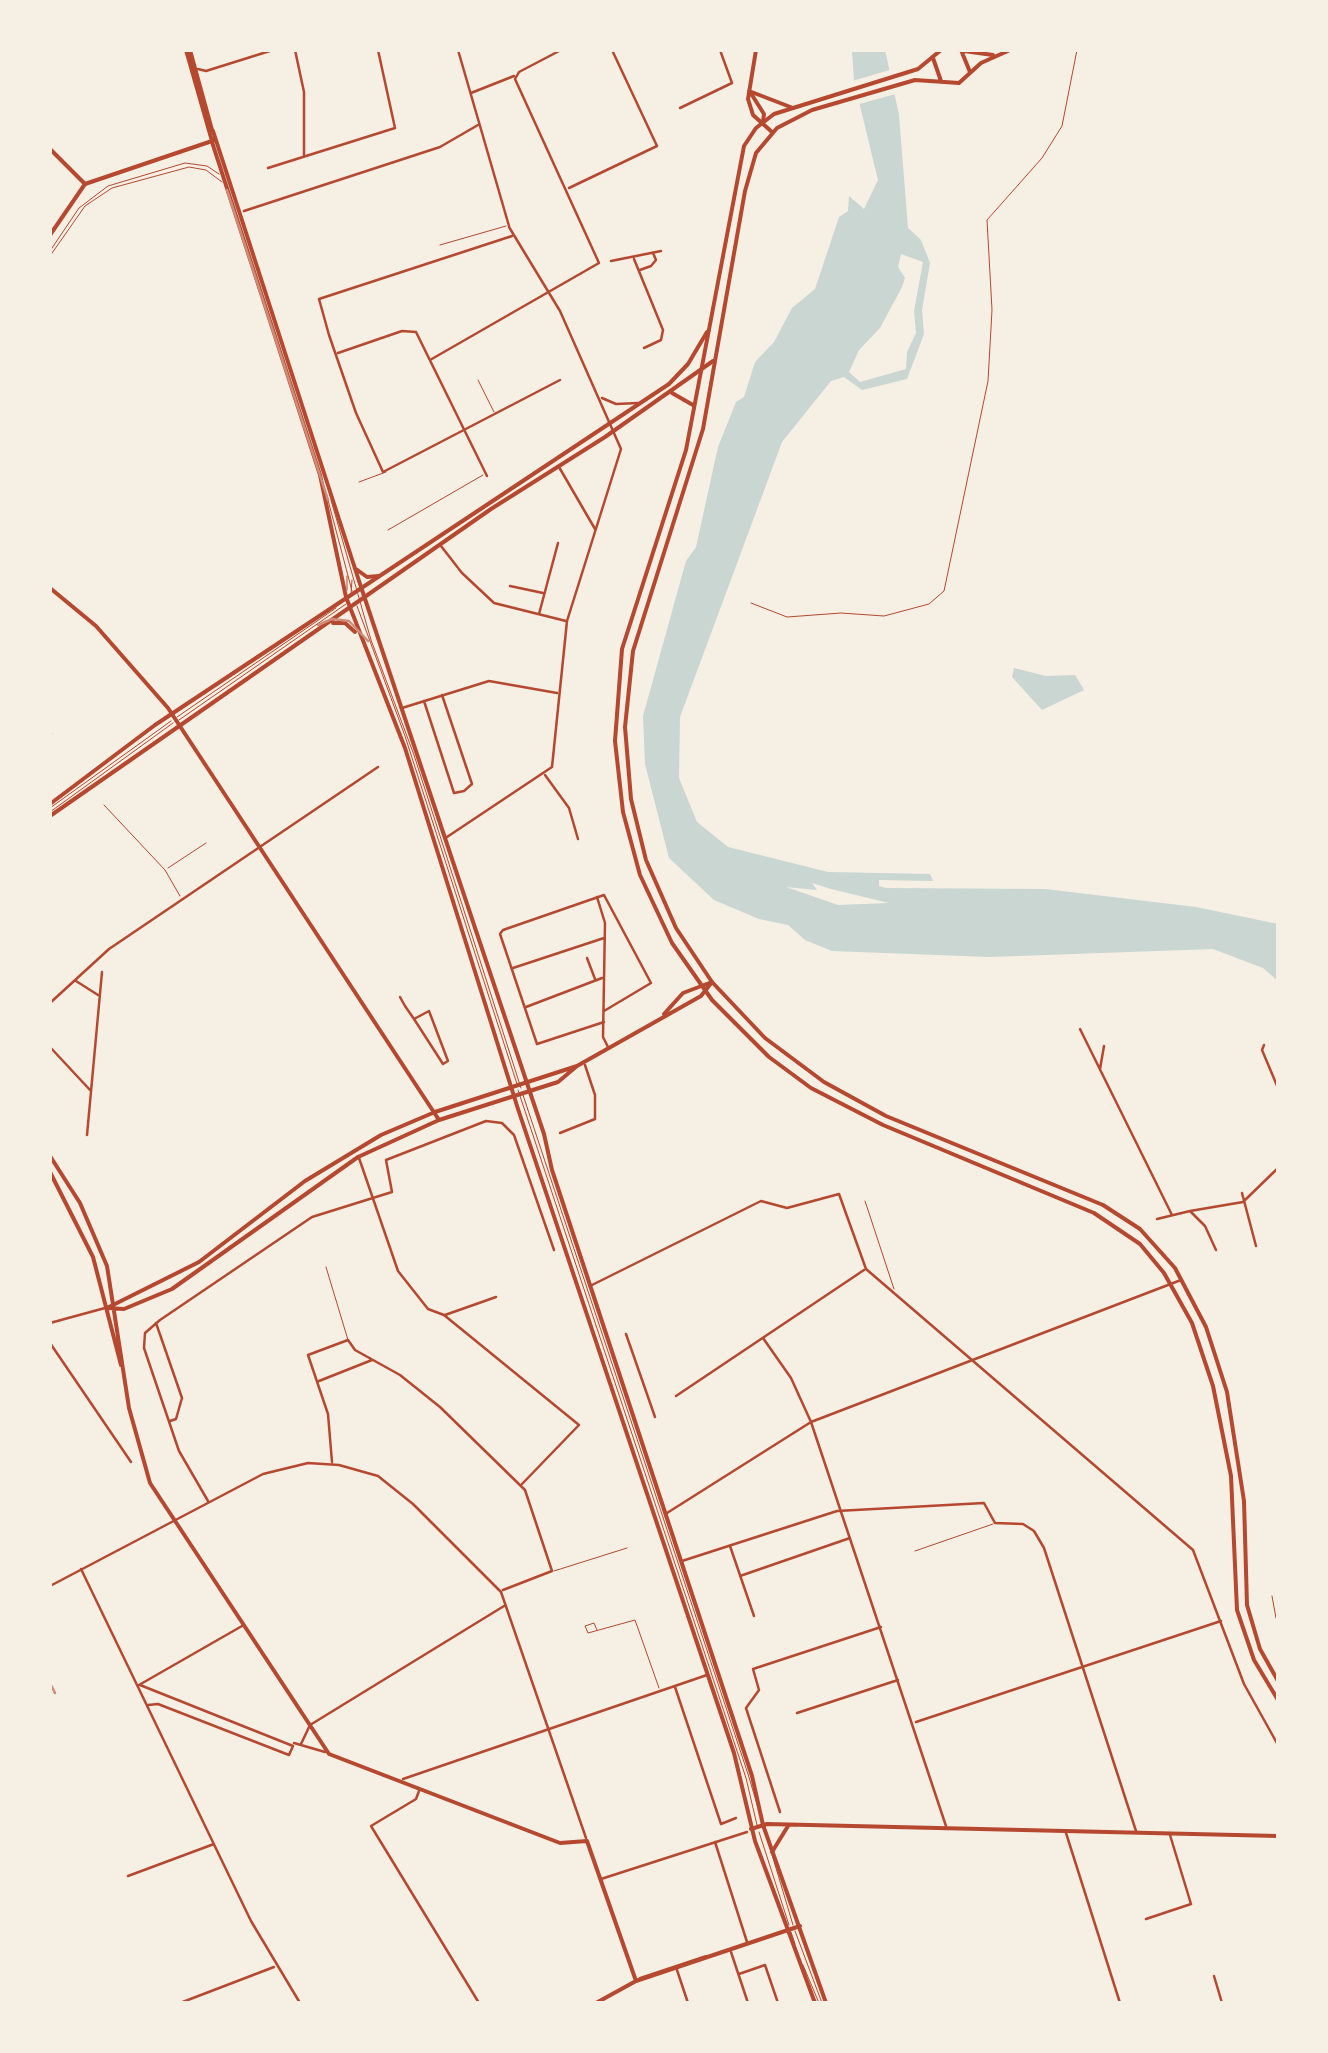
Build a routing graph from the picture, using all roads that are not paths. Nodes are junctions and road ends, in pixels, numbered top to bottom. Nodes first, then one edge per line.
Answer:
1 (188, 50) edge
2 (246, 50) edge
3 (273, 50) edge
4 (295, 50) edge
5 (378, 50) edge
6 (458, 50) edge
7 (561, 50) edge
8 (612, 50) edge
9 (720, 50) edge
10 (756, 50) edge
11 (941, 50) edge
12 (962, 50) edge
13 (1010, 50) edge
14 (1077, 50) edge
15 (554, 51) edge
16 (993, 55) junction
17 (248, 58) junction
18 (933, 58) junction
19 (193, 67) junction
20 (206, 71) junction
21 (970, 72) junction
22 (517, 74) junction
23 (898, 80) junction
24 (942, 82) junction
25 (749, 91) junction
26 (469, 94) junction
27 (201, 96) junction
28 (824, 102) junction
29 (680, 108) dead end
30 (793, 108) junction
31 (763, 122) junction
32 (478, 124) junction
33 (772, 132) junction
34 (213, 141) junction
35 (50, 148) edge
36 (304, 155) junction
37 (268, 168) dead end
38 (223, 178) junction
39 (84, 184) junction
40 (228, 188) junction
41 (568, 188) junction
42 (244, 210) dead end
43 (509, 227) junction
44 (50, 234) edge
45 (514, 235) junction
46 (440, 245) dead end
47 (662, 251) dead end
48 (50, 253) edge
49 (653, 253) junction
50 (634, 259) junction
51 (611, 261) joint
52 (598, 263) junction
53 (639, 270) junction
54 (550, 293) junction
55 (710, 329) junction
56 (663, 338) junction
57 (644, 348) dead end
58 (667, 348) dead end
59 (336, 354) junction
60 (716, 358) junction
61 (430, 360) junction
62 (703, 371) junction
63 (679, 376) junction
64 (698, 379) junction
65 (478, 380) dead end
66 (560, 380) dead end
67 (672, 393) junction
68 (601, 398) junction
69 (710, 398) junction
70 (640, 403) junction
71 (695, 410) junction
72 (495, 415) junction
73 (612, 422) junction
74 (464, 430) junction
75 (616, 430) junction
76 (559, 468) junction
77 (386, 472) junction
78 (486, 475) joint
79 (359, 482) dead end
80 (328, 484) junction
81 (327, 494) junction
82 (388, 530) dead end
83 (596, 530) junction
84 (558, 544) dead end
85 (441, 546) junction
86 (351, 568) junction
87 (379, 576) junction
88 (510, 586) dead end
89 (50, 588) edge
90 (351, 594) junction
91 (544, 594) junction
92 (360, 602) junction
93 (751, 602) dead end
94 (350, 610) junction
95 (538, 616) junction
96 (567, 621) junction
97 (328, 624) junction
98 (358, 636) junction
99 (558, 694) junction
100 (442, 695) junction
101 (424, 701) junction
102 (402, 708) junction
103 (176, 720) junction
104 (378, 767) dead end
105 (545, 776) junction
106 (104, 806) dead end
107 (50, 810) edge
108 (444, 839) junction
109 (578, 839) dead end
110 (206, 843) dead end
111 (260, 848) junction
112 (165, 870) junction
113 (596, 896) junction
114 (182, 900) junction
115 (604, 938) junction
116 (587, 958) dead end
117 (512, 968) junction
118 (102, 972) dead end
119 (604, 977) junction
120 (74, 980) junction
121 (596, 980) junction
122 (712, 982) junction
123 (700, 985) junction
124 (705, 992) junction
125 (98, 995) junction
126 (400, 997) dead end
127 (50, 1003) edge
128 (525, 1007) junction
129 (604, 1010) junction
130 (664, 1014) junction
131 (414, 1019) junction
132 (604, 1022) junction
133 (1080, 1029) dead end
134 (1104, 1046) dead end
135 (50, 1047) edge
136 (608, 1048) junction
137 (1256, 1048) dead end
138 (583, 1062) junction
139 (576, 1066) junction
140 (1107, 1068) dead end
141 (1101, 1070) junction
142 (518, 1083) junction
143 (1278, 1088) edge
144 (90, 1090) junction
145 (522, 1095) junction
146 (434, 1112) junction
147 (438, 1120) junction
148 (560, 1132) dead end
149 (87, 1136) dead end
150 (355, 1149) junction
151 (50, 1156) edge
152 (358, 1157) junction
153 (1278, 1168) edge
154 (50, 1172) edge
155 (1160, 1182) dead end
156 (1155, 1186) junction
157 (1242, 1194) dead end
158 (372, 1197) junction
159 (866, 1201) dead end
160 (1200, 1202) dead end
161 (1243, 1202) junction
162 (1199, 1210) junction
163 (1190, 1211) junction
164 (1172, 1215) junction
165 (1157, 1218) dead end
166 (1256, 1246) dead end
167 (554, 1250) dead end
168 (1216, 1250) dead end
169 (326, 1268) dead end
170 (866, 1269) junction
171 (1182, 1279) junction
172 (590, 1286) junction
173 (1172, 1286) junction
174 (894, 1292) junction
175 (496, 1297) dead end
176 (116, 1300) junction
177 (107, 1308) junction
178 (117, 1310) junction
179 (444, 1315) junction
180 (156, 1323) junction
181 (50, 1324) edge
182 (626, 1334) dead end
183 (763, 1338) junction
184 (348, 1340) junction
185 (50, 1342) edge
186 (372, 1360) junction
187 (973, 1362) junction
188 (123, 1369) junction
189 (318, 1382) junction
190 (676, 1396) dead end
191 (655, 1417) dead end
192 (169, 1421) junction
193 (811, 1422) junction
194 (131, 1462) dead end
195 (332, 1464) junction
196 (520, 1485) junction
197 (208, 1501) junction
198 (842, 1511) junction
199 (666, 1514) junction
200 (172, 1522) junction
201 (996, 1523) junction
202 (851, 1538) junction
203 (730, 1545) junction
204 (628, 1548) dead end
205 (915, 1552) dead end
206 (676, 1563) junction
207 (82, 1568) junction
208 (552, 1571) junction
209 (740, 1576) junction
210 (50, 1586) edge
211 (501, 1592) junction
212 (1272, 1596) dead end
213 (507, 1604) junction
214 (754, 1616) dead end
215 (1276, 1618) edge
216 (1221, 1621) junction
217 (242, 1626) junction
218 (882, 1627) junction
219 (597, 1630) dead end
220 (1084, 1665) junction
221 (709, 1675) junction
222 (899, 1679) junction
223 (1278, 1681) edge
224 (138, 1685) junction
225 (674, 1686) junction
226 (660, 1691) junction
227 (1278, 1700) edge
228 (148, 1705) junction
229 (797, 1713) dead end
230 (914, 1723) junction
231 (310, 1725) junction
232 (548, 1726) junction
233 (293, 1743) junction
234 (301, 1744) junction
235 (1278, 1745) edge
236 (329, 1754) junction
237 (398, 1781) junction
238 (420, 1790) junction
239 (780, 1812) dead end
240 (736, 1818) dead end
241 (789, 1825) junction
242 (756, 1827) junction
243 (946, 1828) junction
244 (1066, 1831) junction
245 (1136, 1832) junction
246 (1170, 1834) junction
247 (1278, 1836) edge
248 (587, 1841) junction
249 (715, 1842) junction
250 (216, 1843) junction
251 (772, 1852) junction
252 (128, 1876) dead end
253 (602, 1879) junction
254 (1146, 1919) dead end
255 (793, 1929) junction
256 (747, 1944) junction
257 (730, 1950) junction
258 (708, 1957) junction
259 (276, 1967) junction
260 (677, 1970) junction
261 (738, 1974) junction
262 (1214, 1976) dead end
263 (636, 1982) junction
264 (597, 2002) edge
265 (180, 2003) edge
266 (300, 2003) edge
267 (479, 2003) edge
268 (688, 2003) edge
269 (748, 2003) edge
270 (778, 2003) edge
271 (821, 2003) edge
272 (1120, 2003) edge
273 (1222, 2003) edge

1 - 19 main road
1 - 34 main road
2 - 17 street
3 - 17 street
4 - 36 street
5 - 36 street
6 - 26 street
7 - 15 street
8 - 41 street
9 - 29 street
10 - 25 main road
11 - 18 main road
12 - 16 main road
12 - 21 main road
13 - 16 main road
14 - 93 lane
15 - 22 street
16 - 21 main road
17 - 20 street
18 - 23 main road
18 - 24 main road
19 - 20 street
19 - 27 main road
20 - 27 street
21 - 24 main road
22 - 26 street
22 - 41 street
23 - 24 main road
23 - 28 main road
25 - 30 main road
25 - 31 main road
25 - 31 main road
26 - 32 street
27 - 34 main road
28 - 30 main road
28 - 33 main road
30 - 31 main road
31 - 33 main road
31 - 55 main road
32 - 42 street
32 - 43 street
33 - 60 main road
34 - 38 main road
34 - 39 main road
34 - 40 main road
35 - 39 main road
36 - 37 street
38 - 40 main road
38 - 48 lane
39 - 44 main road
40 - 48 lane
40 - 80 main road
40 - 81 main road
41 - 52 street
43 - 45 street
43 - 46 lane
45 - 54 street
45 - 59 street
47 - 49 street
49 - 50 street
49 - 53 street
50 - 51 street
50 - 53 street
51 - 52 lane
52 - 54 street
53 - 56 street
54 - 61 street
54 - 68 street
55 - 62 main road
55 - 63 main road
56 - 57 street
56 - 58 street
59 - 61 street
59 - 77 street
60 - 62 main road
60 - 69 main road
61 - 74 street
62 - 64 main road
63 - 64 main road
63 - 70 main road
64 - 67 main road
64 - 69 main road
64 - 71 main road
65 - 72 lane
66 - 72 street
67 - 71 main road
67 - 75 main road
68 - 70 street
68 - 73 street
69 - 122 main road
70 - 73 main road
71 - 123 main road
72 - 74 street
73 - 75 street
73 - 87 main road
74 - 77 street
74 - 78 street
75 - 76 main road
75 - 83 street
76 - 83 street
76 - 85 main road
77 - 79 lane
78 - 82 lane
80 - 81 lane
80 - 86 main road
81 - 86 lane
81 - 86 lane
81 - 90 main road
83 - 96 street
84 - 91 street
85 - 92 main road
85 - 95 street
86 - 87 main road
86 - 90 main road
86 - 90 lane
86 - 90 lane
87 - 90 main road
88 - 91 street
89 - 103 main road
90 - 92 main road
90 - 92 lane
90 - 94 main road
90 - 103 main road
91 - 95 street
92 - 94 main road
92 - 102 main road
92 - 142 lane
94 - 97 main road
94 - 98 main road
95 - 96 street
96 - 99 street
97 - 98 main road
97 - 103 main road
98 - 142 main road
99 - 100 street
99 - 105 street
100 - 101 street
100 - 101 street
101 - 102 street
102 - 108 main road
103 - 107 main road
103 - 107 main road
103 - 111 main road
104 - 111 street
105 - 108 street
105 - 109 street
106 - 112 lane
108 - 142 main road
110 - 112 lane
111 - 114 street
111 - 146 main road
112 - 114 lane
113 - 115 street
113 - 117 street
113 - 129 street
114 - 120 street
115 - 117 street
115 - 119 street
116 - 121 street
117 - 128 street
118 - 125 street
119 - 121 street
119 - 129 street
120 - 125 street
120 - 127 street
121 - 128 street
122 - 123 main road
122 - 124 main road
122 - 171 main road
123 - 124 main road
123 - 130 main road
124 - 130 main road
124 - 173 main road
125 - 144 street
126 - 131 street
128 - 132 street
129 - 132 street
130 - 136 main road
131 - 131 street
132 - 136 street
133 - 141 street
134 - 141 street
135 - 144 street
136 - 138 main road
137 - 143 street
138 - 139 main road
138 - 148 street
139 - 142 main road
139 - 145 main road
140 - 141 street
141 - 156 street
142 - 145 main road
142 - 145 main road
142 - 146 main road
144 - 149 street
145 - 147 main road
145 - 172 main road
145 - 206 lane
145 - 206 main road
146 - 147 main road
146 - 150 main road
147 - 152 main road
150 - 152 street
150 - 176 main road
151 - 176 main road
152 - 158 street
152 - 178 main road
153 - 161 street
154 - 177 main road
155 - 156 street
156 - 164 street
157 - 161 street
158 - 167 street
158 - 179 street
158 - 180 street
159 - 174 lane
160 - 162 street
161 - 162 street
161 - 166 street
162 - 163 street
163 - 164 street
163 - 168 street
164 - 165 street
169 - 184 lane
170 - 172 street
170 - 174 street
170 - 183 street
171 - 173 street
171 - 223 main road
172 - 199 main road
173 - 187 street
173 - 227 main road
174 - 187 street
175 - 179 street
176 - 177 main road
176 - 178 main road
177 - 178 main road
177 - 181 street
177 - 188 main road
178 - 188 main road
179 - 196 street
180 - 192 street
180 - 192 street
182 - 191 street
183 - 190 street
183 - 193 street
184 - 186 street
184 - 189 street
185 - 194 street
186 - 189 street
186 - 196 street
187 - 193 street
187 - 216 street
188 - 200 main road
189 - 195 street
192 - 197 street
193 - 198 street
193 - 199 street
195 - 197 street
195 - 211 street
196 - 208 street
197 - 200 street
198 - 201 street
198 - 202 street
198 - 203 street
199 - 206 main road
200 - 207 street
200 - 217 main road
201 - 205 lane
201 - 220 street
202 - 209 street
202 - 218 street
203 - 206 street
203 - 209 street
204 - 208 lane
206 - 221 main road
206 - 242 main road
207 - 210 street
207 - 224 street
208 - 211 street
209 - 214 street
211 - 213 street
212 - 215 lane
213 - 231 street
213 - 232 street
216 - 220 street
216 - 235 street
217 - 224 street
217 - 231 main road
218 - 222 street
218 - 239 street
219 - 226 lane
220 - 230 street
220 - 245 street
221 - 225 street
221 - 242 main road
222 - 229 street
222 - 230 street
224 - 228 street
224 - 233 street
225 - 226 street
225 - 240 street
226 - 232 street
228 - 233 street
228 - 250 street
230 - 243 street
231 - 234 street
231 - 236 main road
232 - 237 street
232 - 248 street
233 - 234 street
234 - 236 street
236 - 237 main road
237 - 238 main road
238 - 248 main road
238 - 267 street
241 - 242 main road
241 - 243 main road
241 - 251 main road
242 - 249 street
242 - 251 main road
242 - 255 main road
242 - 255 lane
243 - 244 main road
244 - 245 main road
244 - 272 street
245 - 246 main road
246 - 247 main road
246 - 254 street
248 - 253 main road
249 - 253 street
249 - 256 street
250 - 252 street
250 - 259 street
251 - 255 main road
253 - 263 main road
255 - 256 main road
255 - 271 main road
255 - 271 main road
256 - 257 main road
257 - 258 main road
257 - 261 street
258 - 260 main road
258 - 263 main road
259 - 265 street
259 - 266 street
260 - 263 main road
260 - 268 street
261 - 269 street
261 - 270 street
262 - 273 street
263 - 264 main road

